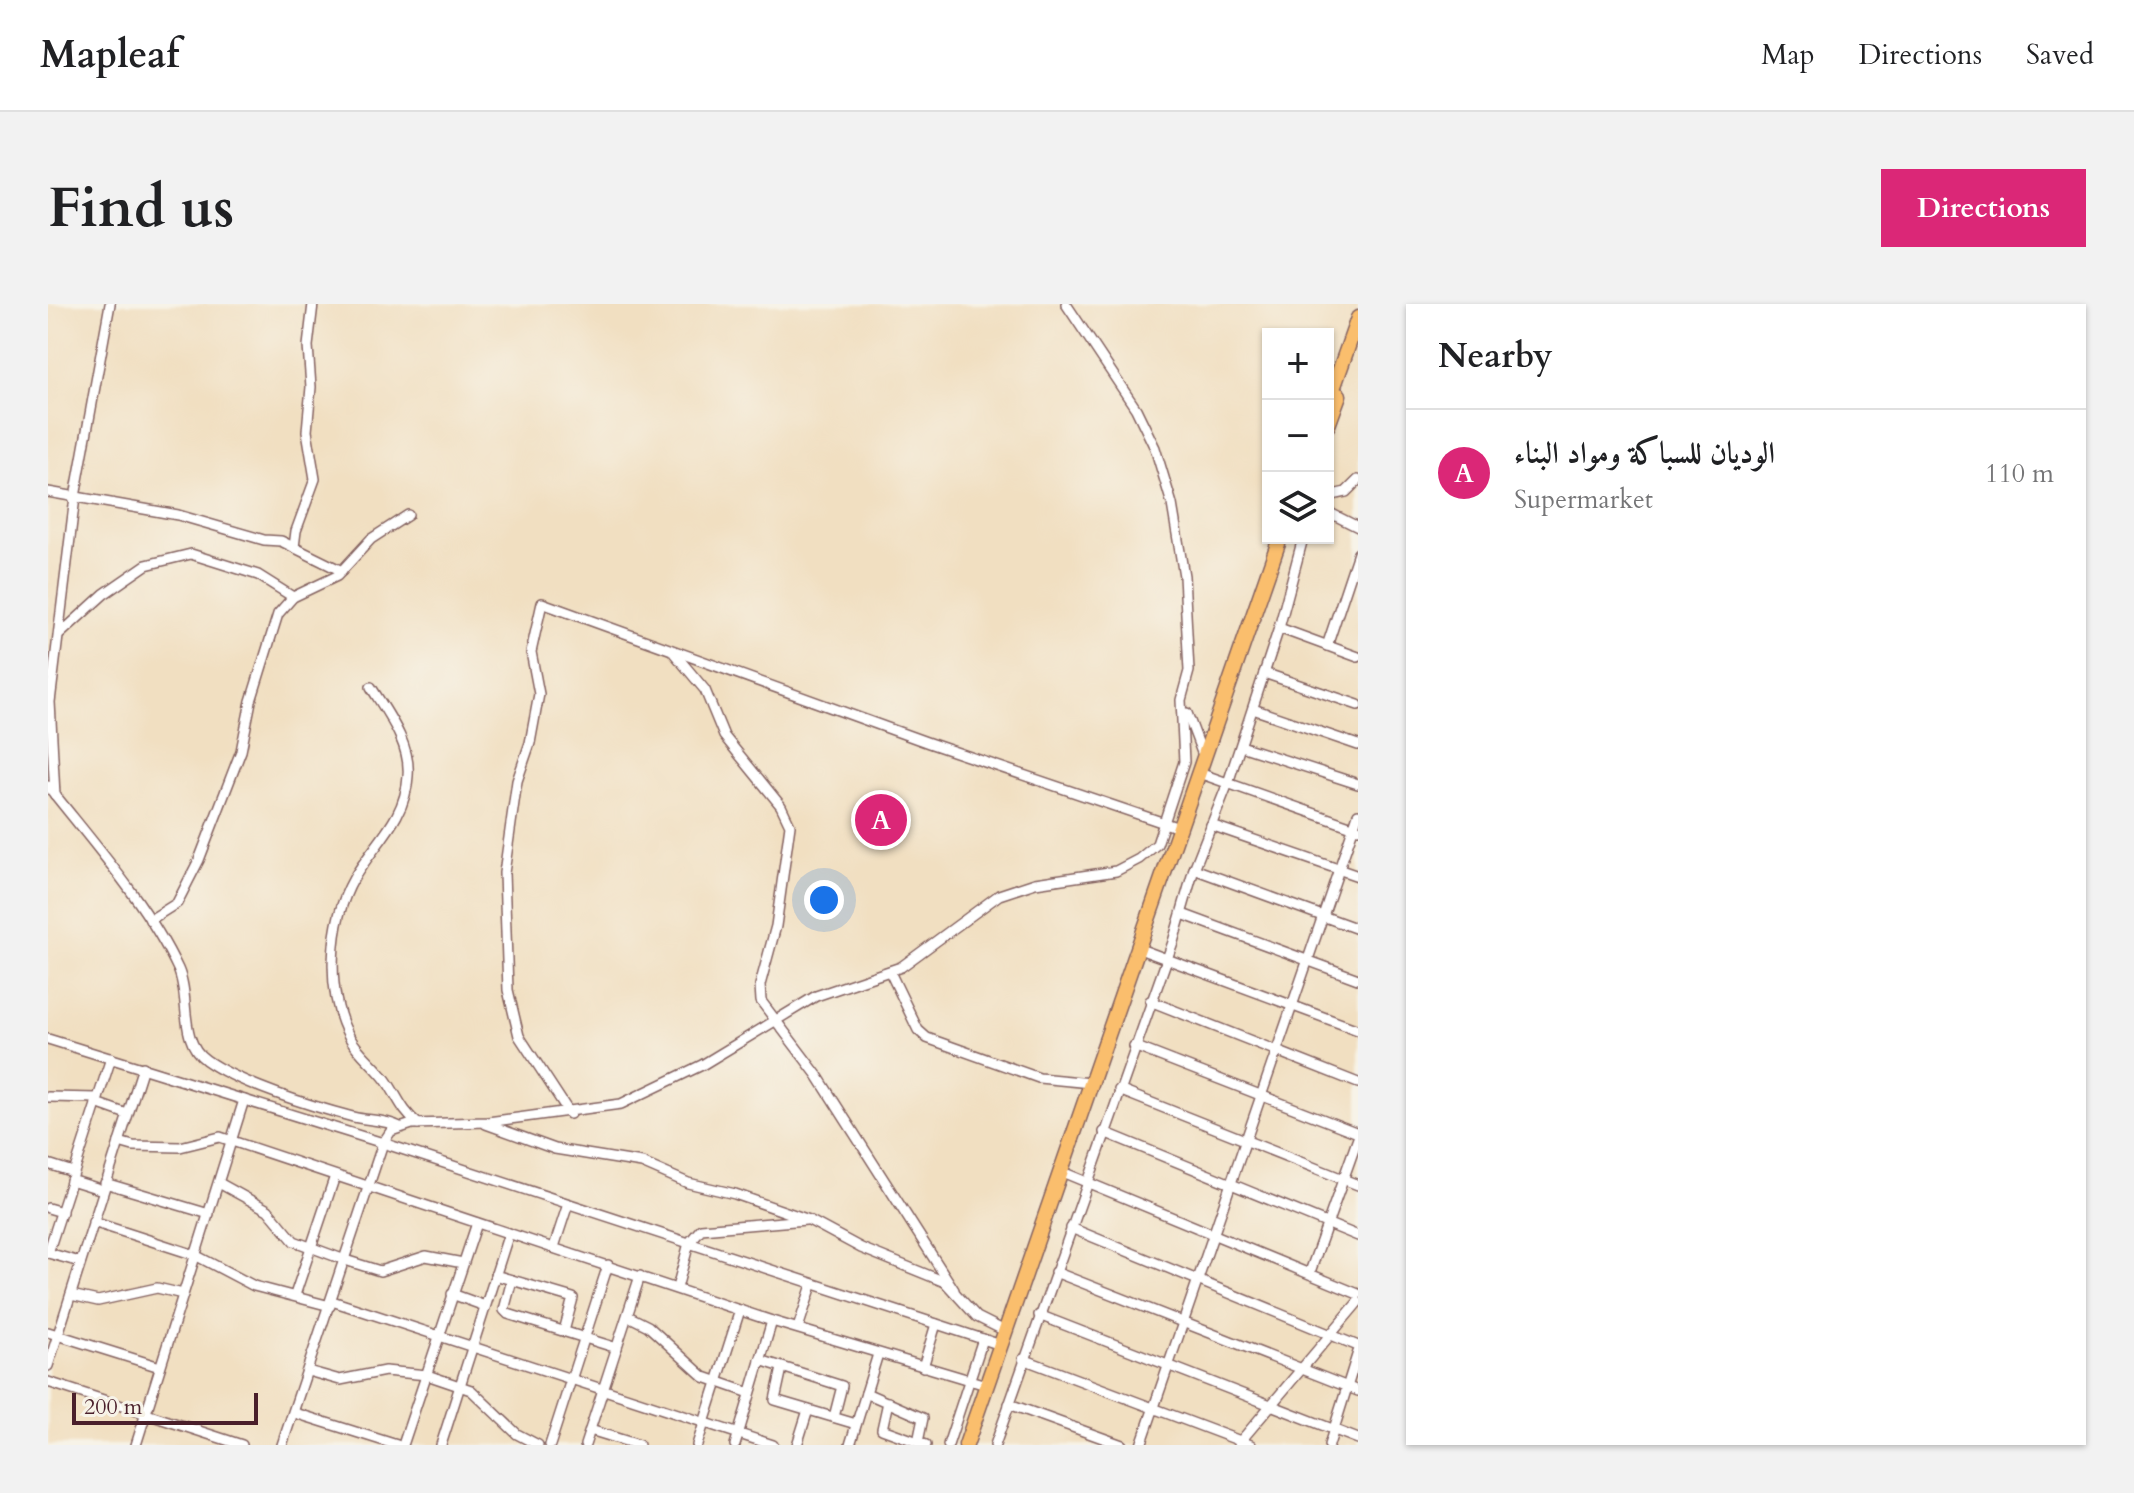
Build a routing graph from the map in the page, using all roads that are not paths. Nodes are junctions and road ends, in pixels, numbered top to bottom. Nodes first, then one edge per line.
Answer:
1 (110, 304) edge
2 (313, 304) edge
3 (1066, 304) edge
4 (1358, 318) edge
5 (1358, 340) edge
6 (1329, 400) edge
7 (1334, 408) edge
8 (1358, 480) edge
9 (48, 492) edge
10 (1334, 495) edge
11 (75, 497) junction
12 (408, 515) dead end
13 (1334, 515) edge
14 (1358, 527) edge
15 (1278, 544) edge
16 (1286, 544) edge
17 (1301, 544) edge
18 (294, 547) junction
19 (1358, 553) edge
20 (342, 571) junction
21 (293, 597) junction
22 (1279, 628) junction
23 (60, 634) junction
24 (1327, 646) junction
25 (672, 651) junction
26 (1358, 657) edge
27 (1264, 673) junction
28 (371, 687) dead end
29 (1185, 689) junction
30 (1358, 705) edge
31 (1253, 709) junction
32 (1358, 745) edge
33 (1241, 746) junction
34 (1204, 758) junction
35 (1202, 774) junction
36 (1228, 783) junction
37 (1358, 784) edge
38 (48, 786) edge
39 (55, 795) junction
40 (1358, 814) edge
41 (1211, 825) junction
42 (1172, 826) junction
43 (1356, 829) edge
44 (1194, 869) junction
45 (1341, 870) junction
46 (1358, 876) edge
47 (1182, 914) junction
48 (1324, 917) junction
49 (150, 920) junction
50 (1358, 929) edge
51 (1145, 951) junction
52 (1167, 958) junction
53 (1309, 961) junction
54 (890, 972) junction
55 (1358, 979) edge
56 (1150, 1001) junction
57 (1291, 1006) junction
58 (776, 1019) junction
59 (1358, 1030) edge
60 (48, 1039) edge
61 (1134, 1046) junction
62 (1276, 1051) junction
63 (111, 1058) junction
64 (143, 1067) junction
65 (1091, 1083) junction
66 (1358, 1083) edge
67 (1119, 1090) junction
68 (1261, 1095) junction
69 (48, 1097) edge
70 (244, 1100) junction
71 (97, 1101) junction
72 (127, 1114) junction
73 (570, 1114) junction
74 (483, 1122) junction
75 (418, 1124) junction
76 (400, 1127) junction
77 (1104, 1132) junction
78 (1358, 1136) edge
79 (1246, 1140) junction
80 (231, 1141) junction
81 (119, 1142) junction
82 (383, 1143) junction
83 (48, 1164) edge
84 (1067, 1174) junction
85 (72, 1176) junction
86 (335, 1176) junction
87 (1343, 1179) junction
88 (1087, 1181) junction
89 (219, 1183) junction
90 (1230, 1184) junction
91 (1358, 1185) edge
92 (104, 1186) junction
93 (368, 1187) junction
94 (568, 1204) junction
95 (48, 1208) edge
96 (62, 1212) junction
97 (209, 1214) junction
98 (809, 1220) junction
99 (93, 1222) junction
100 (477, 1223) junction
101 (1328, 1224) junction
102 (1071, 1228) junction
103 (509, 1233) junction
104 (1213, 1233) junction
105 (1358, 1236) edge
106 (689, 1243) junction
107 (554, 1247) junction
108 (311, 1249) junction
109 (48, 1253) edge
110 (195, 1255) junction
111 (345, 1260) junction
112 (80, 1262) junction
113 (463, 1263) junction
114 (608, 1265) junction
115 (1055, 1272) junction
116 (1310, 1272) junction
117 (495, 1275) junction
118 (640, 1276) junction
119 (1196, 1279) junction
120 (512, 1280) junction
121 (812, 1285) junction
122 (677, 1288) junction
123 (954, 1290) junction
124 (183, 1294) junction
125 (452, 1294) junction
126 (1358, 1294) edge
127 (71, 1295) junction
128 (295, 1295) junction
129 (1358, 1302) edge
130 (331, 1303) junction
131 (485, 1306) junction
132 (740, 1310) junction
133 (1039, 1315) junction
134 (628, 1316) junction
135 (772, 1321) junction
136 (1181, 1321) junction
137 (936, 1324) junction
138 (798, 1328) junction
139 (564, 1331) junction
140 (53, 1334) edge
141 (439, 1335) junction
142 (1330, 1335) junction
143 (585, 1337) junction
144 (1003, 1338) junction
145 (983, 1339) junction
146 (472, 1346) junction
147 (617, 1348) junction
148 (1358, 1349) edge
149 (878, 1354) junction
150 (1023, 1359) junction
151 (760, 1360) junction
152 (1167, 1364) junction
153 (48, 1366) edge
154 (160, 1367) junction
155 (923, 1367) junction
156 (782, 1368) junction
157 (1301, 1368) junction
158 (308, 1371) junction
159 (427, 1375) junction
160 (572, 1378) junction
161 (969, 1381) junction
162 (48, 1382) edge
163 (716, 1382) junction
164 (986, 1385) junction
165 (459, 1386) junction
166 (1346, 1387) junction
167 (604, 1388) junction
168 (1358, 1391) edge
169 (750, 1393) junction
170 (866, 1393) junction
171 (888, 1402) junction
172 (1009, 1404) junction
173 (1271, 1405) junction
174 (1153, 1408) junction
175 (808, 1410) junction
176 (295, 1413) junction
177 (145, 1415) junction
178 (834, 1417) junction
179 (704, 1423) junction
180 (856, 1424) junction
181 (590, 1430) junction
182 (1333, 1430) junction
183 (358, 1432) junction
184 (1358, 1439) edge
185 (736, 1440) edge
186 (611, 1441) edge
187 (1239, 1443) edge
188 (922, 1444) edge
189 (136, 1445) edge
190 (242, 1445) edge
191 (282, 1445) edge
192 (354, 1445) edge
193 (397, 1445) edge
194 (403, 1445) edge
195 (441, 1445) edge
196 (538, 1445) edge
197 (550, 1445) edge
198 (585, 1445) edge
199 (639, 1445) edge
200 (697, 1445) edge
201 (773, 1445) edge
202 (797, 1445) edge
203 (850, 1445) edge
204 (948, 1445) edge
205 (966, 1445) edge
206 (974, 1445) edge
207 (995, 1445) edge
208 (1122, 1445) edge
209 (1141, 1445) edge
210 (1251, 1445) edge
211 (1329, 1445) edge

1 - 11 street
2 - 18 street
3 - 29 street
4 - 6 highway
5 - 7 highway
8 - 10 street
9 - 11 street
11 - 18 street
11 - 23 street
12 - 20 street
13 - 14 street
15 - 34 highway
16 - 35 highway
17 - 22 street
18 - 20 street
19 - 24 street
20 - 21 street
21 - 23 street
21 - 49 street
22 - 24 street
22 - 27 street
23 - 39 street
24 - 26 street
25 - 42 street
25 - 58 street
25 - 73 street
27 - 30 street
27 - 31 street
28 - 75 street
29 - 34 street
29 - 42 street
31 - 32 street
31 - 33 street
33 - 36 street
33 - 37 street
34 - 35 highway
35 - 36 street
35 - 42 highway
35 - 51 highway
36 - 41 street
36 - 43 street
38 - 39 street
39 - 49 street
40 - 43 street
41 - 44 street
41 - 45 street
42 - 54 street
42 - 65 highway
43 - 45 street
44 - 47 street
44 - 48 street
45 - 46 street
45 - 48 street
47 - 52 street
47 - 53 street
48 - 50 street
48 - 53 street
49 - 76 street
51 - 52 street
51 - 84 highway
52 - 56 street
52 - 57 street
53 - 55 street
53 - 57 street
54 - 58 street
54 - 65 street
56 - 61 street
56 - 62 street
57 - 59 street
57 - 62 street
58 - 73 street
58 - 123 street
60 - 63 street
61 - 67 street
61 - 68 street
62 - 66 street
62 - 68 street
63 - 64 street
63 - 71 street
64 - 70 street
64 - 72 street
65 - 144 highway
67 - 77 street
67 - 79 street
68 - 78 street
68 - 79 street
69 - 71 street
70 - 80 street
70 - 82 street
71 - 72 street
71 - 85 street
72 - 81 street
73 - 74 street
74 - 75 street
74 - 98 street
75 - 76 street
76 - 82 street
77 - 88 street
77 - 90 street
78 - 87 street
79 - 87 street
79 - 90 street
80 - 81 street
80 - 86 street
80 - 89 street
81 - 92 street
82 - 93 street
82 - 94 street
83 - 85 street
84 - 88 street
84 - 206 highway
85 - 92 street
85 - 96 street
86 - 93 street
86 - 108 street
87 - 91 street
87 - 101 street
88 - 102 street
88 - 104 street
89 - 97 street
89 - 108 street
90 - 101 street
90 - 104 street
92 - 97 street
92 - 99 street
93 - 100 street
93 - 111 street
94 - 106 street
94 - 107 street
95 - 96 street
96 - 109 street
97 - 110 street
98 - 106 street
98 - 123 street
99 - 110 street
99 - 112 street
100 - 103 street
100 - 113 street
101 - 105 street
101 - 116 street
102 - 115 street
102 - 119 street
103 - 107 street
103 - 117 street
104 - 116 street
104 - 119 street
106 - 121 street
106 - 122 street
107 - 114 street
108 - 111 street
108 - 128 street
109 - 112 street
110 - 124 street
110 - 128 street
111 - 113 street
111 - 130 street
112 - 127 street
113 - 125 street
114 - 118 street
114 - 143 street
115 - 133 street
115 - 136 street
116 - 126 street
117 - 120 street
117 - 131 street
118 - 122 street
118 - 134 street
119 - 136 street
119 - 142 street
120 - 139 street
120 - 139 street
121 - 137 street
121 - 138 street
122 - 132 street
123 - 144 street
124 - 127 street
124 - 154 street
125 - 131 street
125 - 141 street
127 - 140 street
128 - 130 street
129 - 142 street
130 - 141 street
130 - 158 street
131 - 146 street
132 - 135 street
132 - 163 street
133 - 150 street
133 - 152 street
134 - 147 street
134 - 163 street
135 - 138 street
135 - 151 street
136 - 152 street
136 - 157 street
137 - 145 street
137 - 155 street
138 - 149 street
139 - 143 street
140 - 153 street
140 - 154 street
141 - 146 street
141 - 159 street
142 - 148 street
142 - 157 street
143 - 147 street
143 - 160 street
144 - 145 street
144 - 164 highway
145 - 161 street
146 - 160 street
146 - 165 street
147 - 167 street
148 - 166 street
149 - 155 street
149 - 170 street
150 - 172 street
150 - 174 street
151 - 156 street
151 - 169 street
152 - 173 street
152 - 174 street
154 - 177 street
155 - 161 street
156 - 175 street
156 - 178 street
157 - 166 street
157 - 173 street
158 - 159 street
158 - 176 street
159 - 165 street
159 - 194 street
160 - 167 street
160 - 197 street
161 - 164 street
161 - 204 street
162 - 177 street
163 - 169 street
163 - 179 street
164 - 205 highway
165 - 195 street
165 - 196 street
166 - 168 street
166 - 182 street
167 - 179 street
167 - 181 street
169 - 185 street
170 - 171 street
170 - 180 street
171 - 188 street
171 - 188 street
172 - 207 street
172 - 208 street
173 - 182 street
173 - 187 street
174 - 187 street
174 - 209 street
175 - 178 street
175 - 202 street
176 - 183 street
176 - 191 street
177 - 189 street
177 - 190 street
178 - 180 street
179 - 185 street
179 - 200 street
180 - 203 street
181 - 186 street
181 - 198 street
182 - 184 street
182 - 211 street
183 - 192 street
183 - 193 street
185 - 201 street
186 - 199 street
187 - 210 street

